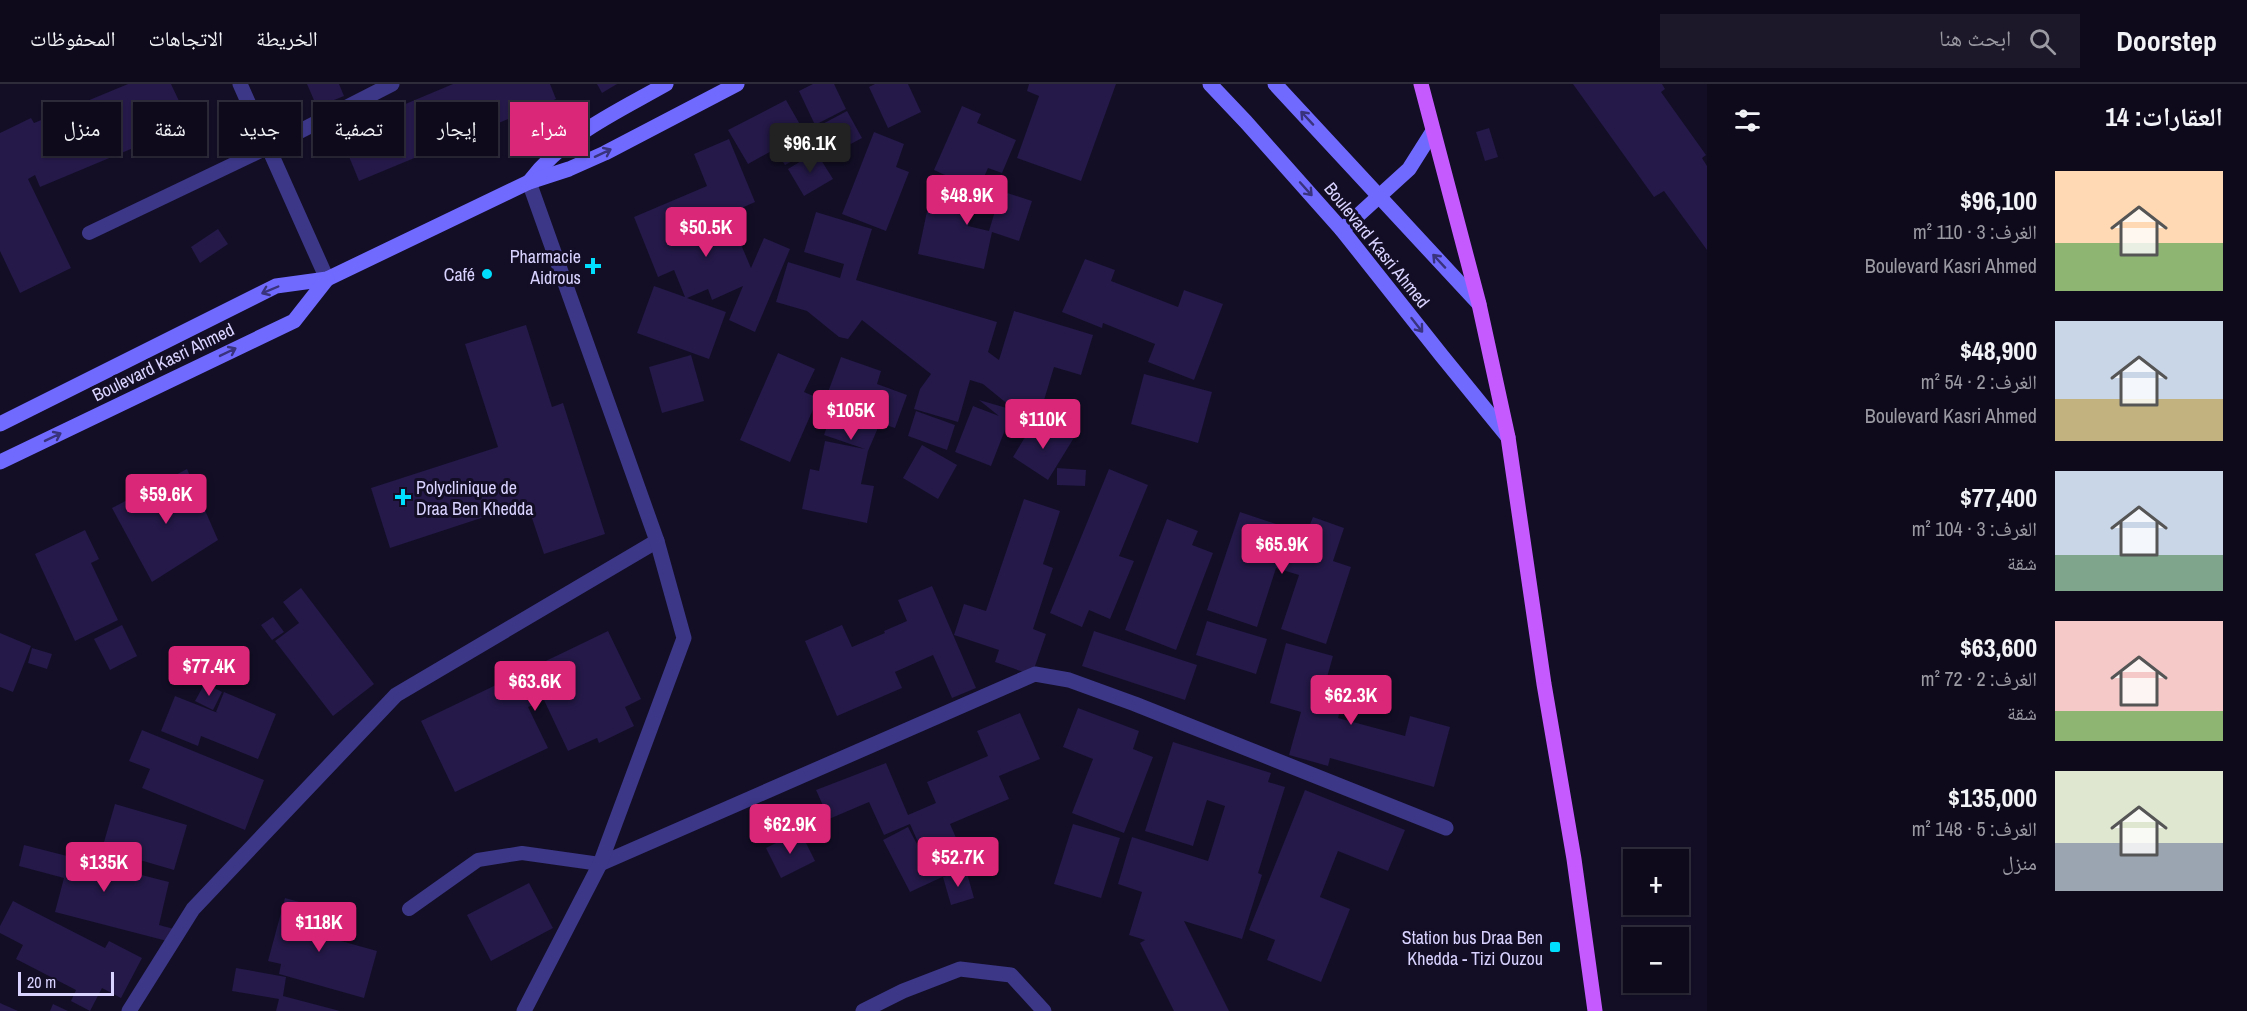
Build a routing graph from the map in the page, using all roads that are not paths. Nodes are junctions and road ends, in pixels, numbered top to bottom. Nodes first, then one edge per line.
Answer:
1 (240, 84) edge
2 (666, 84) edge
3 (737, 84) edge
4 (1210, 84) edge
5 (1275, 84) edge
6 (1421, 84) edge
7 (383, 86) edge
8 (248, 102) edge
9 (301, 130) edge
10 (1433, 131) junction
11 (250, 156) edge
12 (273, 156) edge
13 (530, 182) junction
14 (1379, 195) junction
15 (1342, 230) junction
16 (89, 233) dead end
17 (327, 279) junction
18 (1479, 304) junction
19 (0, 424) edge
20 (1508, 437) junction
21 (0, 462) edge
22 (657, 541) junction
23 (1446, 828) dead end
24 (600, 864) junction
25 (409, 909) dead end
26 (129, 1011) edge
27 (524, 1011) edge
28 (863, 1011) edge
29 (1044, 1011) edge
30 (1595, 1011) edge

1 - 8 street
2 - 13 main road, Boulevard Kasri Ahmed
13 -> 3 main road, Boulevard Kasri Ahmed
4 -> 15 main road, Boulevard Kasri Ahmed
14 -> 5 main road, Boulevard Kasri Ahmed
6 - 10 main road
7 - 9 street
10 - 14 main road
10 - 18 main road
11 - 16 lane
12 - 17 street
13 - 17 main road, Boulevard Kasri Ahmed
13 - 22 street
14 - 15 main road
18 -> 14 main road, Boulevard Kasri Ahmed
15 -> 20 main road, Boulevard Kasri Ahmed
17 -> 19 main road, Boulevard Kasri Ahmed
21 -> 17 main road, Boulevard Kasri Ahmed
18 - 20 main road
20 - 30 main road
22 - 24 street
22 - 26 street
23 - 24 street
24 - 25 lane
24 - 27 street
28 - 29 street

